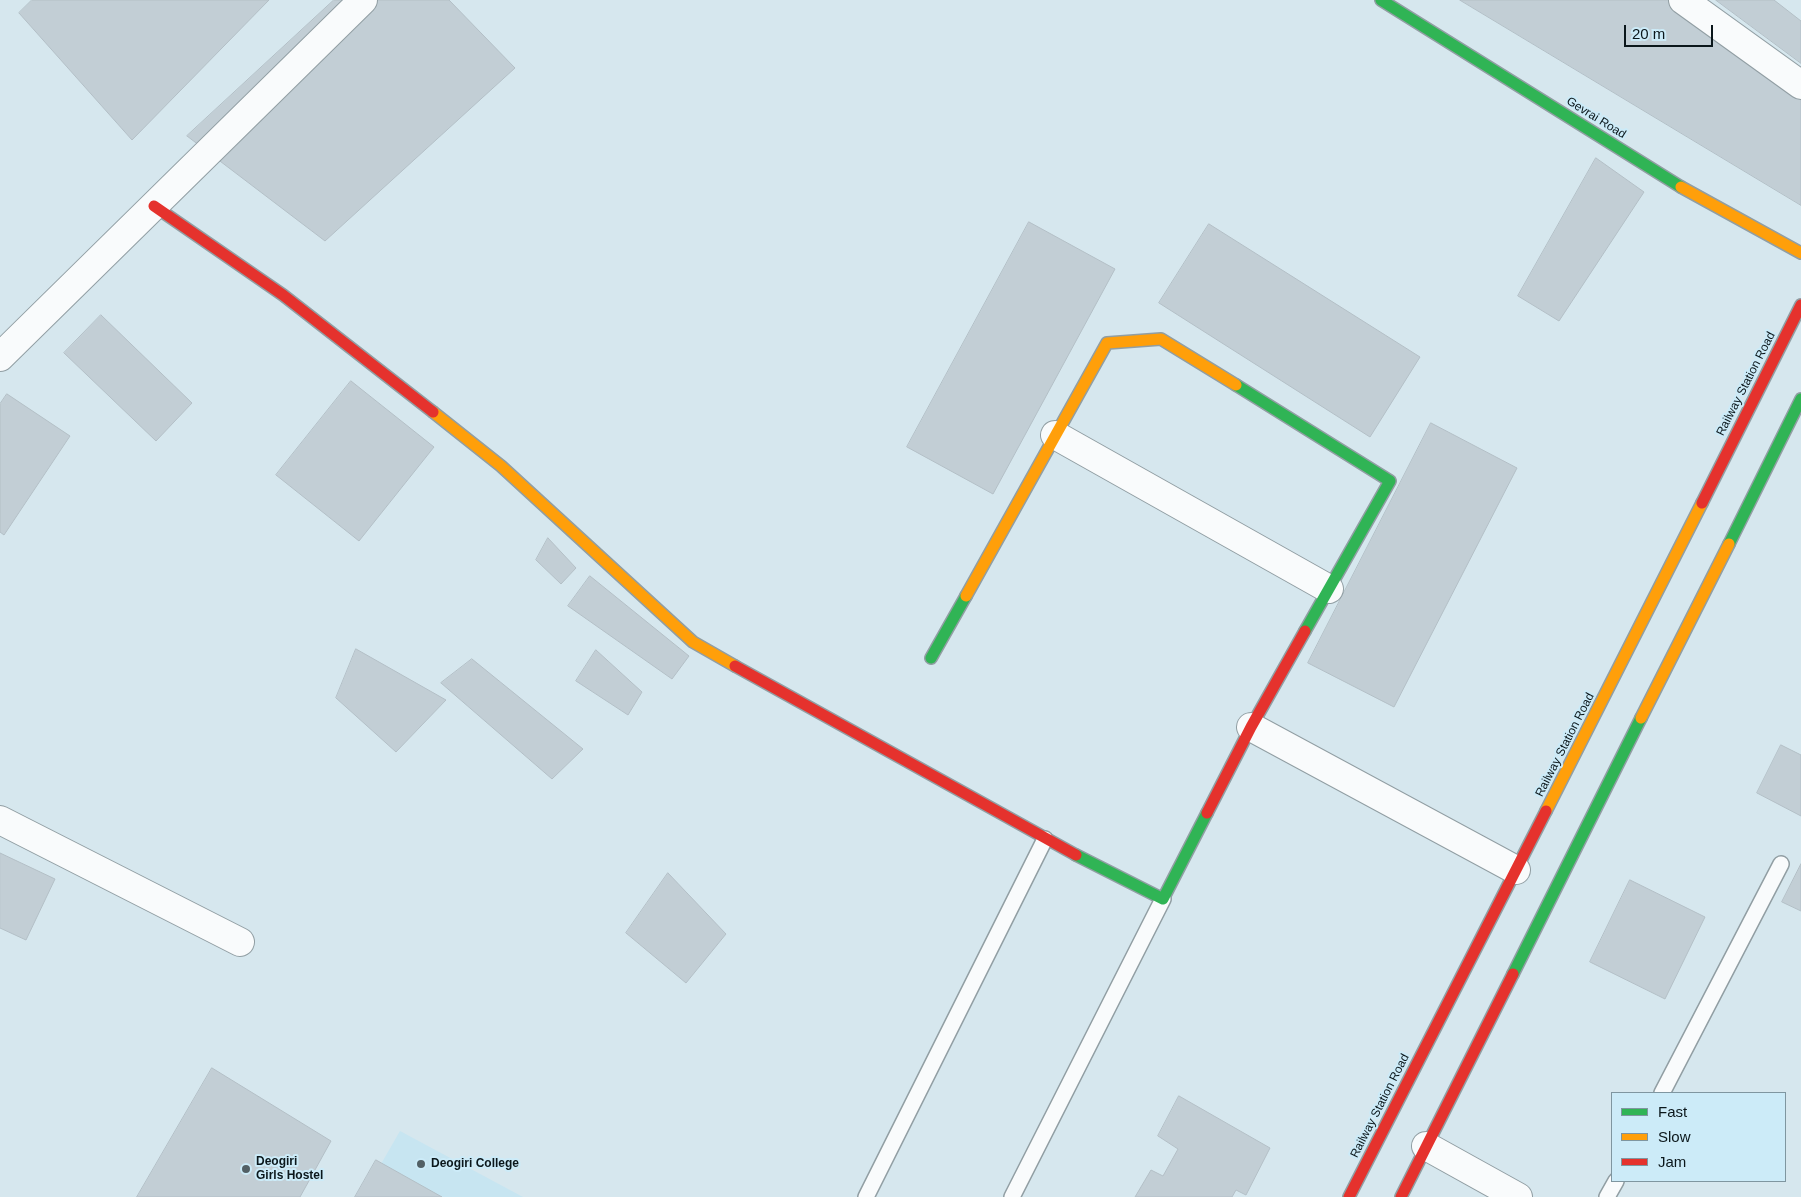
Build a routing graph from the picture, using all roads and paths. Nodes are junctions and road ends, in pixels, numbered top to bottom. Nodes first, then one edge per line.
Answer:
1 (363, 0) edge
2 (1381, 0) edge
3 (1683, 0) edge
4 (1801, 86) edge
5 (154, 206) junction
6 (1801, 253) edge
7 (1801, 305) edge
8 (0, 357) edge
9 (1801, 399) edge
10 (1056, 435) junction
11 (1329, 588) junction
12 (930, 658) dead end
13 (1251, 726) junction
14 (0, 820) edge
15 (1045, 839) junction
16 (1782, 864) dead end
17 (1516, 870) junction
18 (1163, 899) junction
19 (240, 942) dead end
20 (1663, 1092) edge
21 (1426, 1146) junction
22 (1616, 1182) edge
23 (866, 1197) edge
24 (1012, 1197) edge
25 (1349, 1197) edge
26 (1400, 1197) edge
27 (1518, 1197) edge
28 (1608, 1197) edge

1 - 5 street
2 - 6 street, Gevrai Road
3 - 4 street
5 - 8 street
5 - 15 street
7 - 17 street, Railway Station Road
9 - 21 street
10 - 11 street
10 - 11 street
10 - 12 street
11 - 13 street
13 - 17 street
13 - 18 street
14 - 19 street
15 - 18 street
15 - 23 lane
16 - 20 lane
17 - 25 street, Railway Station Road
18 - 24 lane
21 - 26 street
21 - 27 street
22 - 28 lane

